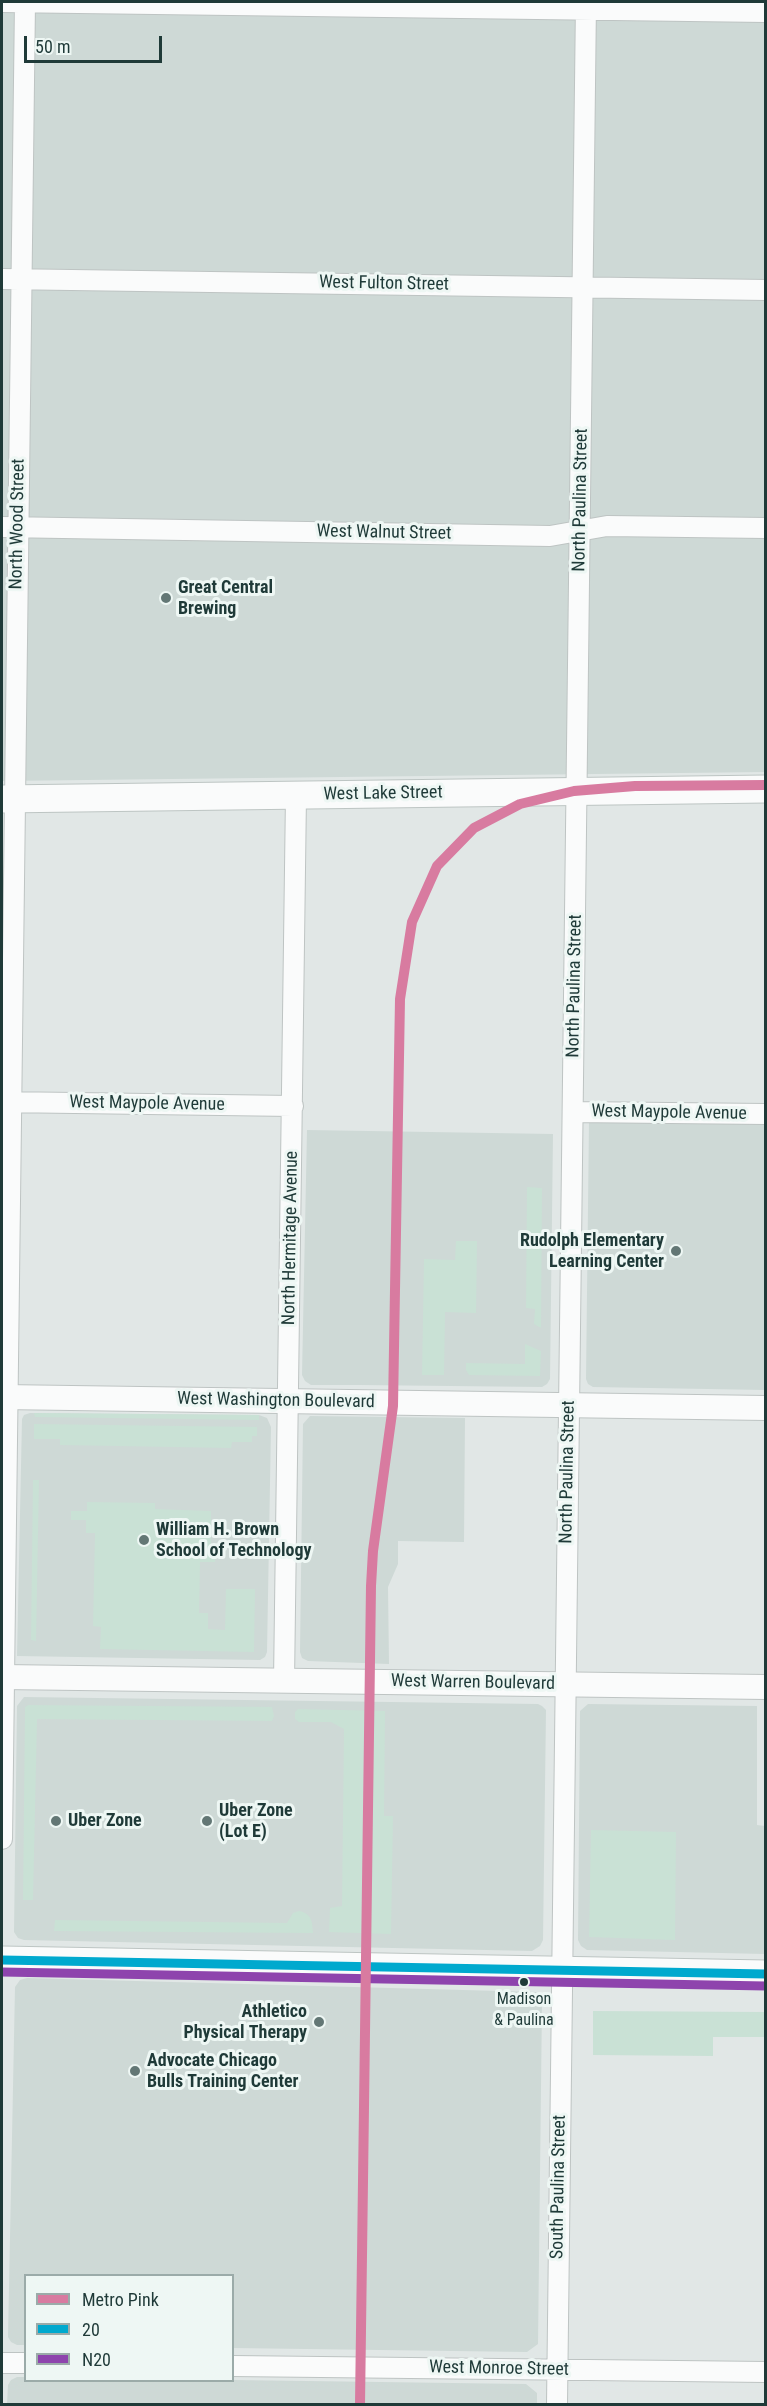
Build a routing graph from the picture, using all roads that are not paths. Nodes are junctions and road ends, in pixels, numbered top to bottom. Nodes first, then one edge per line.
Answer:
1 (2, 2) edge
2 (25, 2) edge
3 (586, 6) edge
4 (765, 12) edge
5 (2, 279) edge
6 (21, 279) junction
7 (583, 287) junction
8 (765, 290) edge
9 (10, 527) edge
10 (765, 528) edge
11 (580, 531) junction
12 (765, 789) edge
13 (578, 792) junction
14 (296, 795) junction
15 (8, 799) edge
16 (6, 1102) edge
17 (293, 1106) junction
18 (573, 1112) junction
19 (765, 1114) edge
20 (4, 1397) edge
21 (288, 1401) junction
22 (569, 1405) junction
23 (765, 1407) edge
24 (3, 1677) edge
25 (285, 1681) junction
26 (565, 1685) junction
27 (765, 1687) edge
28 (2, 1839) edge
29 (2, 1960) edge
30 (562, 1970) junction
31 (765, 1974) edge
32 (2, 2363) edge
33 (24, 2363) edge
34 (234, 2366) edge
35 (557, 2370) junction
36 (765, 2372) edge
37 (557, 2404) edge

1 - 2 street
2 - 3 street
2 - 6 street, North Wood Street
3 - 4 street
3 - 7 street, North Paulina Street
5 - 6 street, West Fulton Street
6 - 7 street, West Fulton Street
6 - 9 street, North Wood Street
7 - 8 street, West Fulton Street
7 - 11 street, North Paulina Street
9 - 11 street, West Walnut Street
9 - 15 street, North Wood Street
10 - 11 street, West Walnut Street
11 - 13 street, North Paulina Street
12 - 13 main road, West Lake Street
13 - 14 main road, West Lake Street
13 - 18 street, North Paulina Street
14 - 15 main road, West Lake Street
14 - 17 street, North Hermitage Avenue
15 - 16 street, North Wood Street
16 - 17 street, West Maypole Avenue
16 - 20 street, North Wood Street
17 - 21 street, North Hermitage Avenue
18 - 19 street, West Maypole Avenue
18 - 22 street, North Paulina Street
20 - 21 street, West Washington Boulevard
20 - 24 street, North Wood Street
21 - 22 street, West Washington Boulevard
21 - 25 street, North Hermitage Avenue
22 - 23 street, West Washington Boulevard
22 - 26 street, North Paulina Street
24 - 25 street, West Warren Boulevard
24 - 28 street, North Wood Street
25 - 26 street, West Warren Boulevard
26 - 27 street, West Warren Boulevard
26 - 30 street, North Paulina Street
29 - 30 main road
30 - 31 main road
30 - 35 street, South Paulina Street
32 - 33 street
34 - 35 street, West Monroe Street
35 - 36 street, West Monroe Street
35 - 37 street, South Paulina Street

